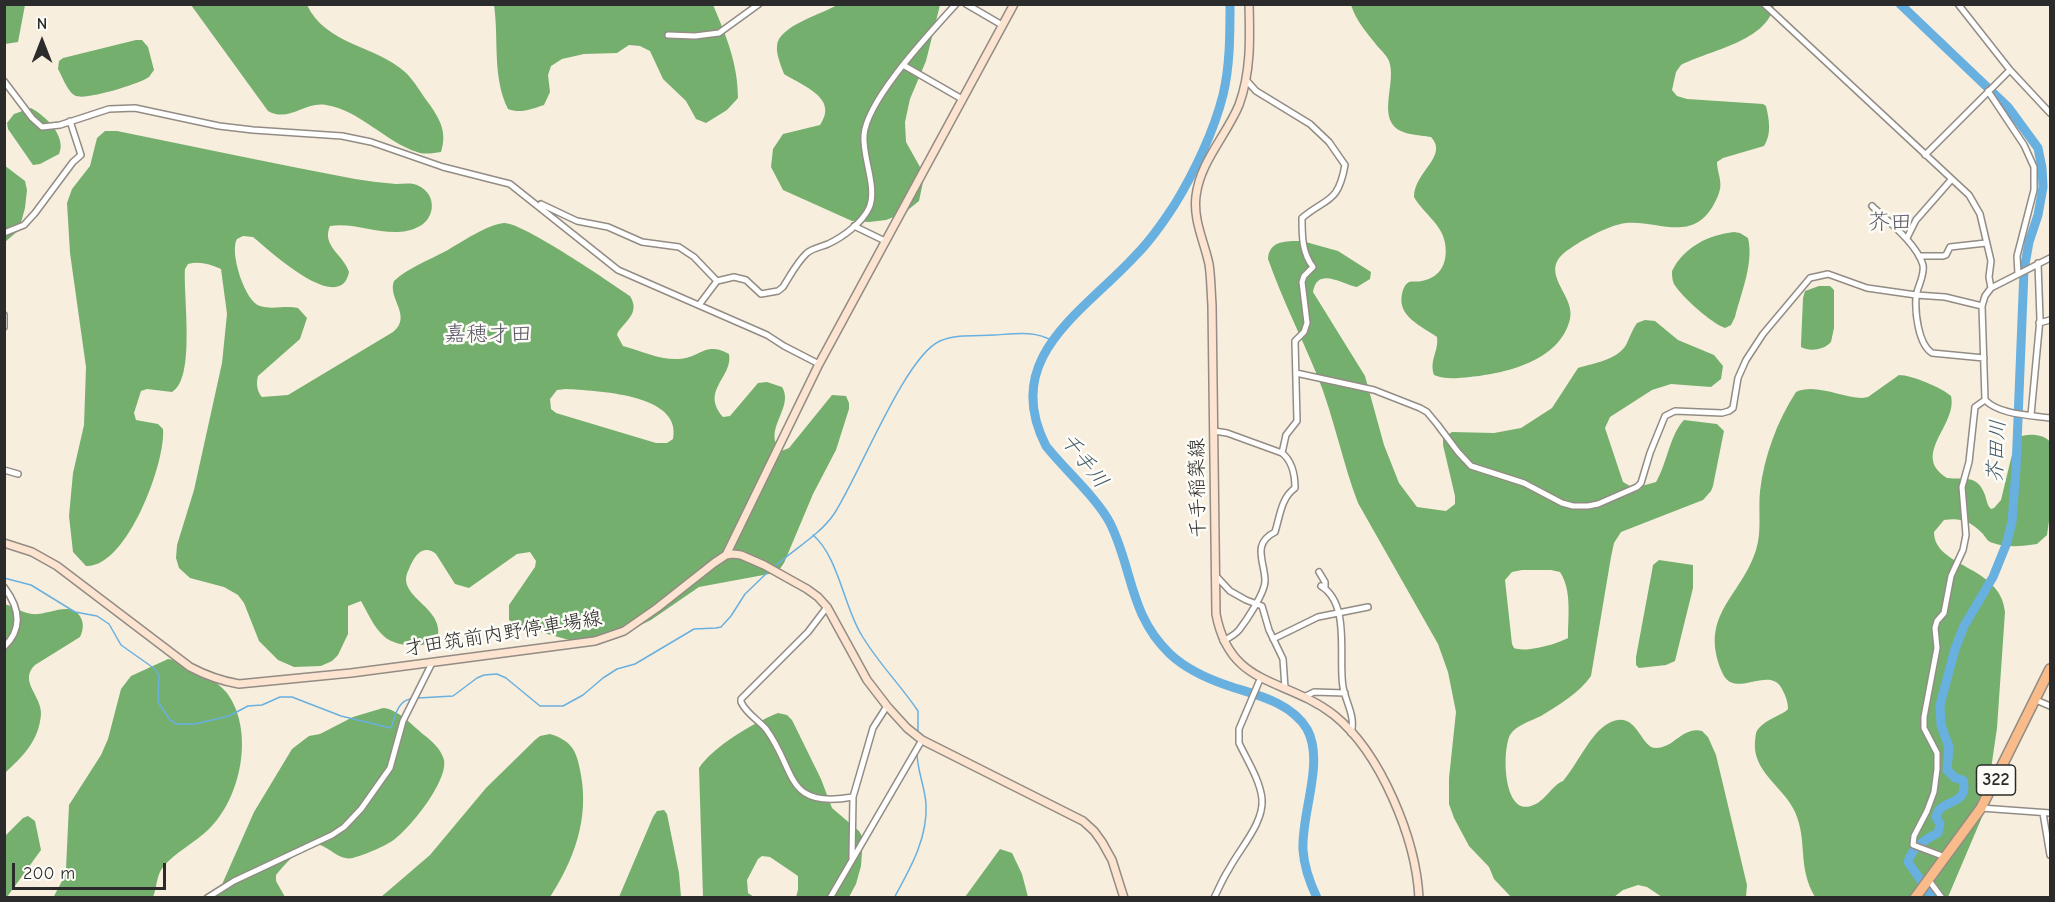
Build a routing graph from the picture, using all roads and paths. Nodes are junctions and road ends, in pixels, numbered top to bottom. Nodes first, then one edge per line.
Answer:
1 (759, 4) edge
2 (956, 4) edge
3 (966, 4) edge
4 (1014, 4) edge
5 (1249, 4) edge
6 (1764, 4) edge
7 (1958, 4) edge
8 (1002, 25) junction
9 (668, 35) dead end
10 (903, 65) junction
11 (2010, 70) junction
12 (4, 81) edge
13 (1247, 81) junction
14 (1988, 91) junction
15 (962, 99) junction
16 (2050, 113) edge
17 (70, 121) junction
18 (1924, 155) junction
19 (1951, 180) junction
20 (532, 200) junction
21 (1872, 206) dead end
22 (854, 226) junction
23 (4, 233) edge
24 (1907, 238) junction
25 (885, 241) junction
26 (1986, 243) junction
27 (1919, 256) junction
28 (2050, 258) edge
29 (2038, 263) junction
30 (2018, 274) junction
31 (717, 281) junction
32 (1991, 288) junction
33 (1916, 295) junction
34 (699, 305) junction
35 (1982, 306) junction
36 (4, 315) edge
37 (2050, 320) edge
38 (2039, 323) junction
39 (4, 327) edge
40 (1984, 358) junction
41 (819, 364) junction
42 (1296, 373) junction
43 (1985, 400) junction
44 (2031, 415) junction
45 (2050, 418) edge
46 (1214, 431) junction
47 (1282, 453) junction
48 (4, 470) edge
49 (18, 474) dead end
50 (4, 543) edge
51 (726, 555) junction
52 (1319, 572) dead end
53 (1216, 576) junction
54 (4, 587) edge
55 (1257, 603) junction
56 (827, 607) junction
57 (1368, 608) dead end
58 (1339, 613) junction
59 (1273, 639) junction
60 (1223, 641) junction
61 (4, 647) edge
62 (432, 663) junction
63 (2050, 669) edge
64 (1261, 677) junction
65 (1285, 688) junction
66 (1345, 693) junction
67 (1304, 697) junction
68 (2036, 700) junction
69 (887, 706) junction
70 (2050, 706) edge
71 (1351, 733) junction
72 (922, 740) junction
73 (853, 797) junction
74 (1981, 808) junction
75 (2043, 813) junction
76 (2050, 813) edge
77 (2050, 855) edge
78 (1945, 857) junction
79 (852, 860) junction
80 (1927, 881) junction
81 (207, 897) edge
82 (830, 897) edge
83 (1124, 897) edge
84 (1214, 897) edge
85 (1419, 897) edge
86 (1915, 897) edge
87 (1942, 897) edge

1 - 9 street
2 - 10 street
3 - 8 street
4 - 8 main road
5 - 13 main road, 千手稲築線
6 - 18 street
7 - 11 street
8 - 15 main road
10 - 15 street
10 - 22 street
11 - 14 street
11 - 16 street
12 - 17 street
13 - 42 street
13 - 46 main road, 千手稲築線
14 - 18 street
14 - 30 street
15 - 25 main road
17 - 20 street
17 - 23 street
18 - 19 street
19 - 24 street
19 - 26 street
20 - 31 street
20 - 34 street
21 - 24 street
22 - 25 street
22 - 31 street
24 - 27 street
25 - 41 main road
26 - 27 street
26 - 32 street
27 - 33 street
28 - 29 street
29 - 30 street
29 - 38 street
30 - 32 street
31 - 34 street
32 - 35 street
33 - 35 street
33 - 40 street
33 - 42 street
34 - 41 street
35 - 40 street
36 - 39 street
37 - 38 street
38 - 44 street
40 - 43 street
41 - 51 main road
42 - 47 street
43 - 44 street
43 - 78 street
44 - 45 street
46 - 47 street
46 - 53 main road, 千手稲築線
47 - 55 street
48 - 49 street
50 - 62 main road, 才田筑前内野停車場線
51 - 56 main road
51 - 62 main road, 才田筑前内野停車場線
52 - 58 street
53 - 55 street
53 - 60 main road, 千手稲築線
54 - 61 street
55 - 59 street
55 - 60 street
56 - 69 main road
56 - 73 street
57 - 58 street
58 - 59 street
58 - 66 street
59 - 65 street
60 - 64 main road, 千手稲築線
62 - 81 street
63 - 68 highway, 322
64 - 65 main road, 千手稲築線
64 - 84 street
65 - 67 main road, 千手稲築線
66 - 67 street
66 - 71 street
67 - 71 main road, 千手稲築線
68 - 70 street
68 - 74 highway, 322
69 - 72 main road
69 - 73 street
71 - 85 main road, 千手稲築線
72 - 79 street
72 - 83 main road
73 - 79 street
74 - 75 street
74 - 78 highway, 322
75 - 76 street
75 - 77 street
78 - 80 highway, 322
79 - 82 street
80 - 86 highway, 322
80 - 87 street

